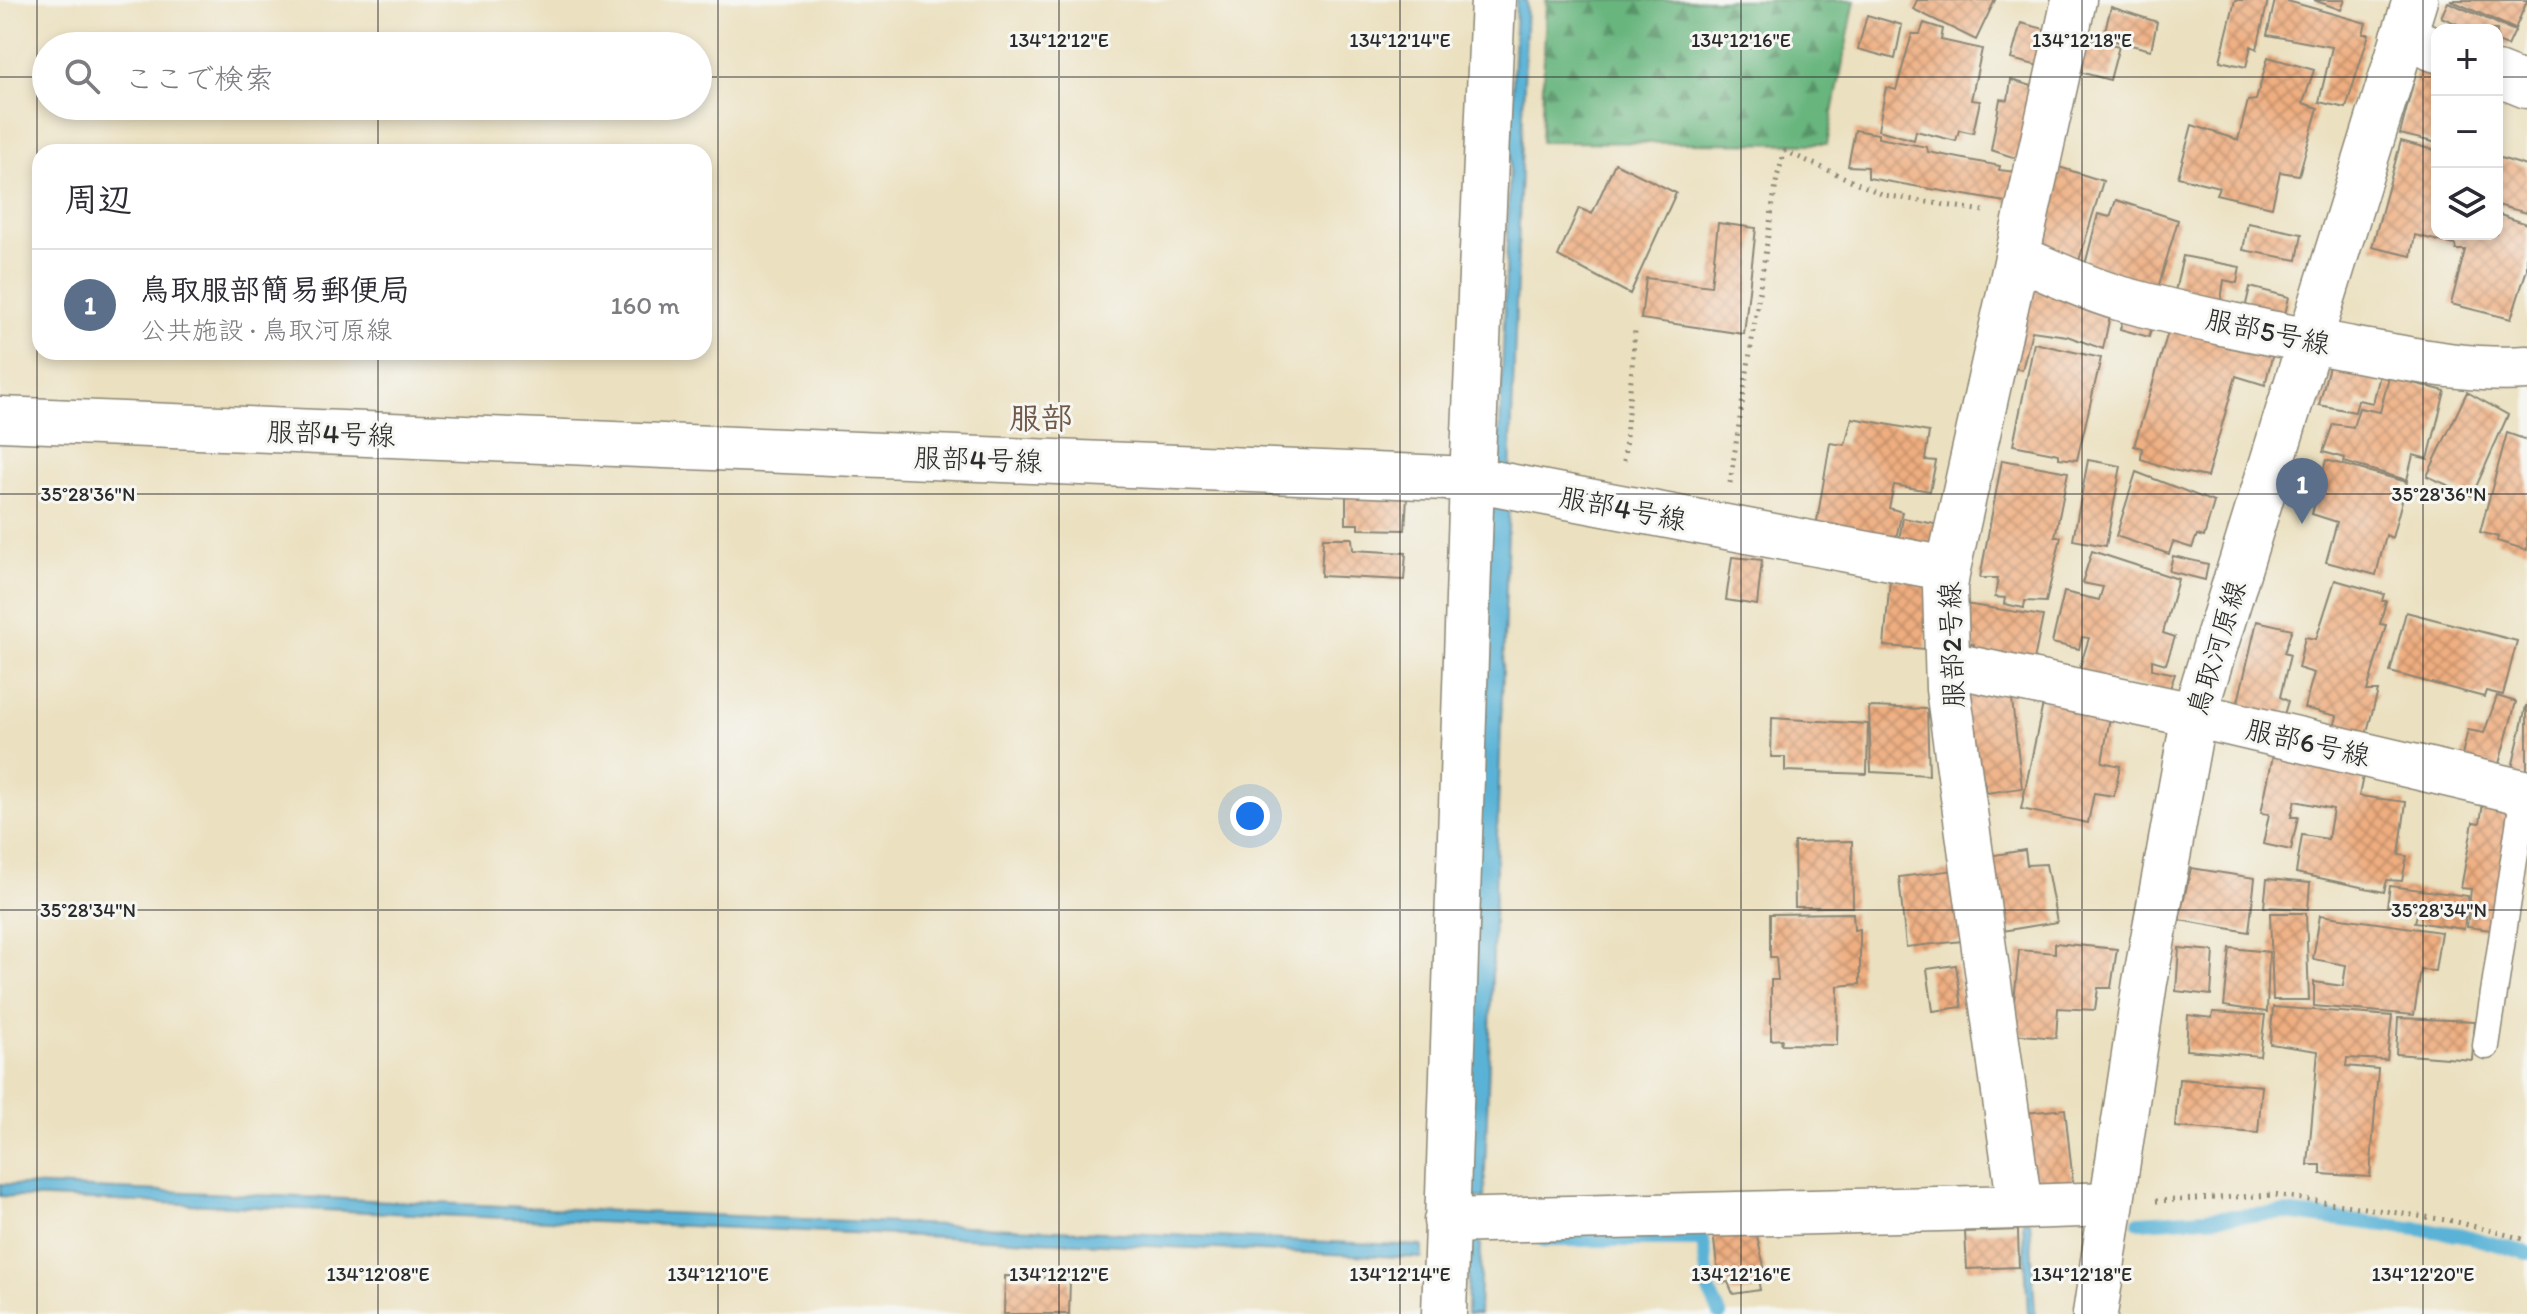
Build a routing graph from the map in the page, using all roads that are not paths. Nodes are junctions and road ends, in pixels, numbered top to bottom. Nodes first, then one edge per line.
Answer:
1 (1493, 0) edge
2 (2074, 0) edge
3 (2419, 29) edge
4 (2503, 76) edge
5 (2527, 86) edge
6 (2021, 237) junction
7 (2310, 341) junction
8 (2527, 368) edge
9 (0, 419) edge
10 (1472, 479) junction
11 (1948, 569) junction
12 (1948, 664) junction
13 (2194, 715) junction
14 (2526, 793) edge
15 (2486, 1046) dead end
16 (2111, 1204) junction
17 (2020, 1207) junction
18 (1446, 1221) junction
19 (1444, 1314) edge
20 (2095, 1314) edge

1 - 10 street
2 - 6 street, 服部2号線
3 - 7 street, 鳥取河原線
4 - 5 street
6 - 7 street, 服部5号線
6 - 11 street, 服部2号線
7 - 8 street, 服部5号線
7 - 13 street, 鳥取河原線
9 - 10 street, 服部4号線
10 - 11 street, 服部4号線
10 - 18 street
11 - 12 street, 服部2号線
12 - 13 street, 服部6号線
12 - 17 street, 服部2号線
13 - 14 street, 服部6号線
13 - 16 street, 鳥取河原線
14 - 15 lane
16 - 17 street
16 - 20 street, 鳥取河原線
17 - 18 street
18 - 19 street

